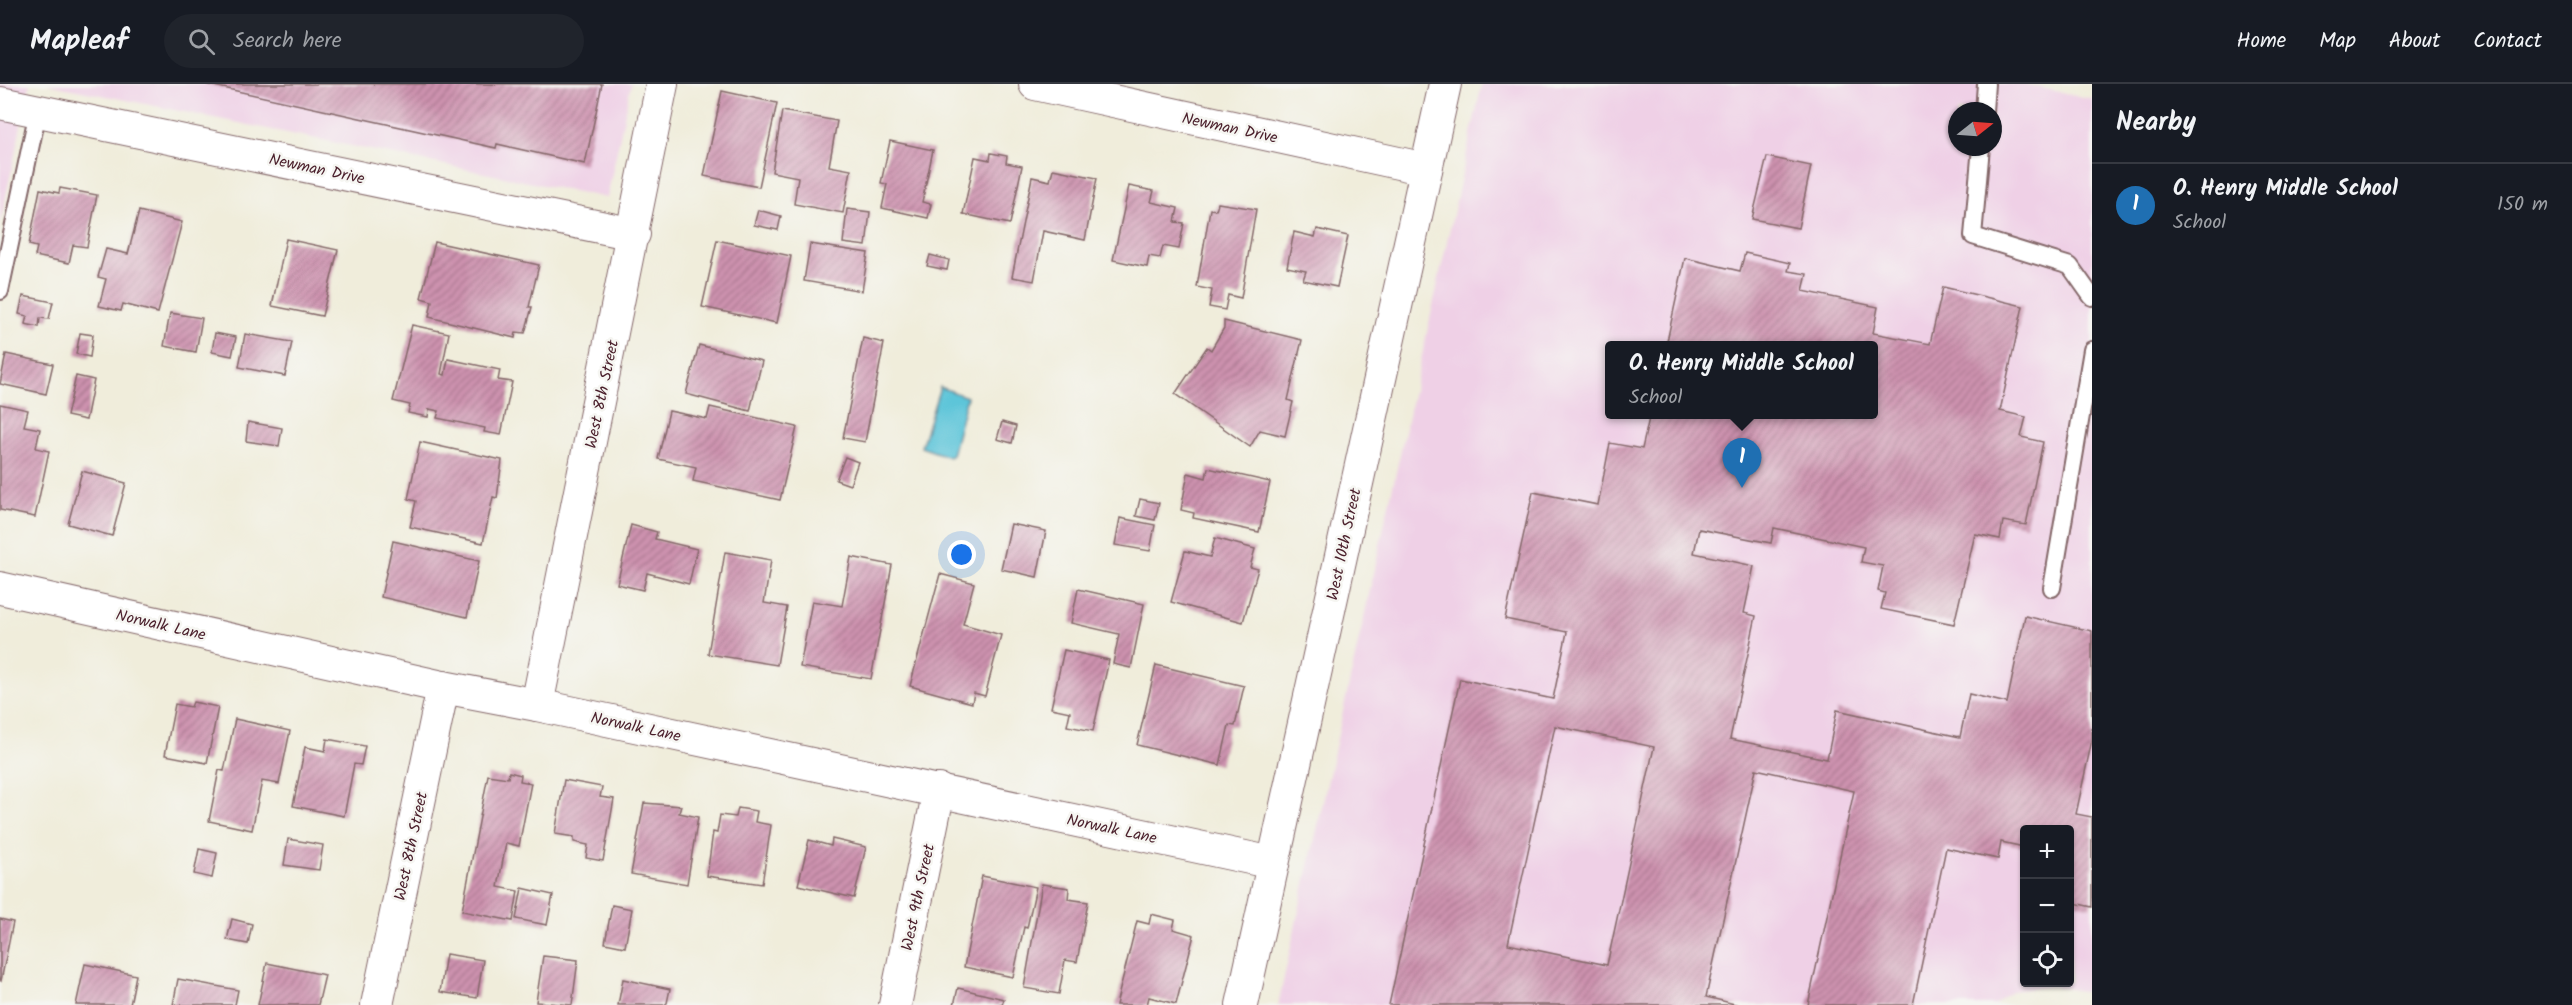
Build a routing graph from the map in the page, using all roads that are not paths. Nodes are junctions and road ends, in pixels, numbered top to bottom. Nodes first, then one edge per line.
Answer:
1 (662, 84) edge
2 (1035, 84) edge
3 (1445, 84) edge
4 (1986, 84) edge
5 (1985, 102) edge
6 (0, 103) edge
7 (38, 111) junction
8 (1980, 156) edge
9 (1426, 169) junction
10 (633, 234) junction
11 (0, 291) edge
12 (2092, 297) edge
13 (2092, 350) edge
14 (0, 588) edge
15 (2052, 588) dead end
16 (443, 687) junction
17 (537, 705) junction
18 (939, 790) junction
19 (1273, 863) junction
20 (377, 1005) edge
21 (895, 1005) edge
22 (1242, 1005) edge

1 - 10 street, West 8th Street
2 - 9 street, Newman Drive
3 - 9 street, West 10th Street
4 - 5 lane
6 - 7 street, Newman Drive
7 - 10 street, Newman Drive
7 - 11 lane
8 - 12 lane
9 - 19 street, West 10th Street
10 - 17 street, West 8th Street
13 - 15 lane
14 - 16 street, Norwalk Lane
16 - 17 street, Norwalk Lane
16 - 20 street, West 8th Street
17 - 18 street, Norwalk Lane
18 - 19 street, Norwalk Lane
18 - 21 street, West 9th Street
19 - 22 street, West 10th Street

